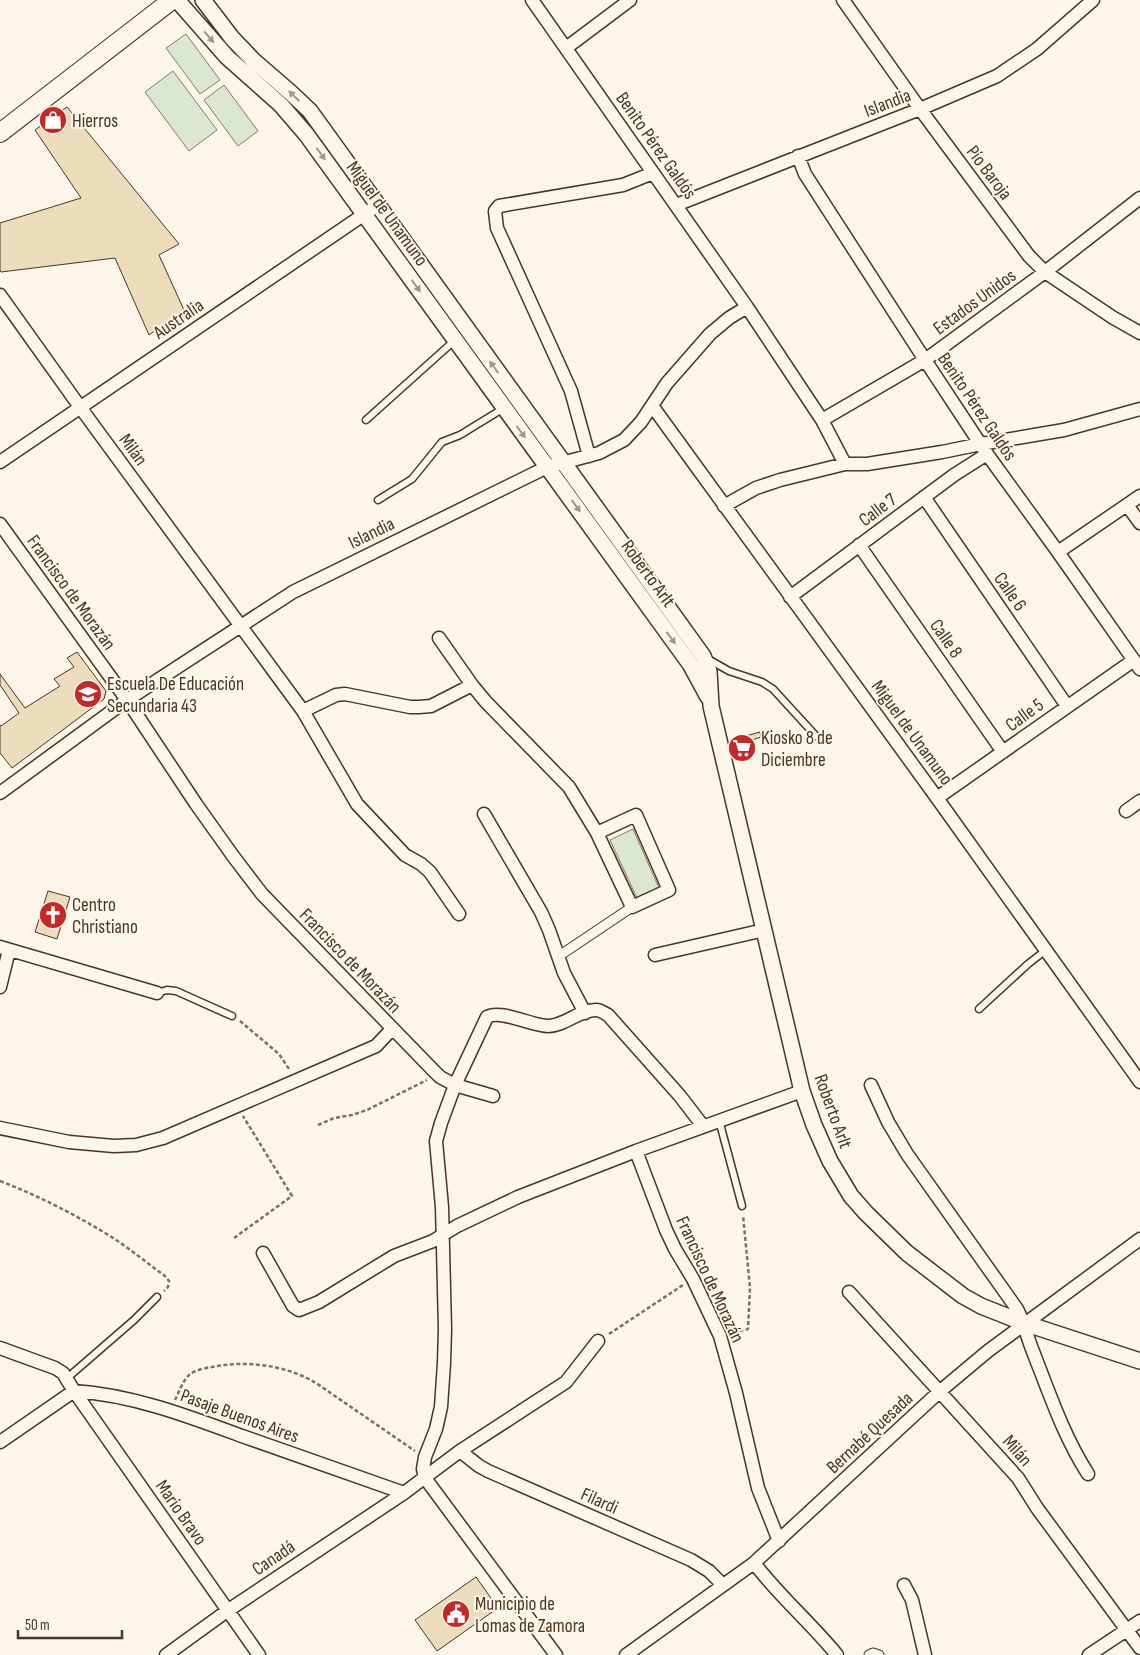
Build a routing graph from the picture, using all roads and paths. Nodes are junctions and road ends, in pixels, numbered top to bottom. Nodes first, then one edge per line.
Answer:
1 (172, 0) edge
2 (177, 0) edge
3 (203, 0) edge
4 (532, 0) edge
5 (630, 0) edge
6 (843, 0) edge
7 (1093, 0) edge
8 (566, 48) junction
9 (920, 109) junction
10 (0, 133) edge
11 (798, 156) junction
12 (653, 173) junction
13 (1140, 198) edge
14 (676, 204) junction
15 (378, 205) junction
16 (365, 214) junction
17 (1046, 272) junction
18 (0, 295) edge
19 (747, 307) junction
20 (1140, 333) edge
21 (455, 340) junction
22 (925, 360) junction
23 (80, 407) junction
24 (653, 407) junction
25 (504, 408) junction
26 (1140, 409) edge
27 (366, 420) dead end
28 (822, 420) junction
29 (984, 449) junction
30 (588, 456) junction
31 (0, 462) edge
32 (564, 463) junction
33 (845, 464) junction
34 (547, 467) junction
35 (1140, 496) edge
36 (924, 498) junction
37 (378, 500) dead end
38 (1127, 505) junction
39 (724, 506) junction
40 (0, 524) edge
41 (1140, 524) edge
42 (860, 545) junction
43 (1058, 552) junction
44 (790, 597) junction
45 (240, 625) junction
46 (439, 638) dead end
47 (703, 656) junction
48 (1137, 664) edge
49 (472, 685) junction
50 (127, 700) junction
51 (711, 706) junction
52 (1067, 706) junction
53 (303, 711) junction
54 (816, 736) dead end
55 (1003, 752) junction
56 (0, 793) edge
57 (937, 798) junction
58 (1140, 801) edge
59 (1126, 811) dead end
60 (484, 814) dead end
61 (598, 833) junction
62 (632, 906) junction
63 (459, 914) dead end
64 (764, 930) junction
65 (5, 948) edge
66 (1046, 950) junction
67 (655, 955) dead end
68 (559, 956) junction
69 (0, 987) edge
70 (157, 993) joint
71 (979, 1008) dead end
72 (585, 1013) junction
73 (232, 1016) joint
74 (392, 1028) junction
75 (436, 1073) junction
76 (296, 1080) junction
77 (1140, 1082) edge
78 (455, 1085) junction
79 (871, 1085) dead end
80 (802, 1091) junction
81 (493, 1096) dead end
82 (237, 1106) junction
83 (719, 1120) junction
84 (318, 1125) dead end
85 (703, 1126) junction
86 (0, 1128) edge
87 (636, 1151) junction
88 (0, 1181) edge
89 (742, 1206) joint
90 (442, 1236) junction
91 (234, 1238) dead end
92 (1140, 1239) edge
93 (263, 1253) dead end
94 (693, 1279) junction
95 (849, 1292) dead end
96 (157, 1297) joint
97 (1024, 1323) junction
98 (720, 1336) junction
99 (598, 1341) joint
100 (0, 1348) edge
101 (1140, 1361) edge
102 (66, 1379) junction
103 (74, 1390) junction
104 (940, 1392) junction
105 (170, 1410) junction
106 (0, 1442) edge
107 (460, 1451) junction
108 (425, 1457) junction
109 (1088, 1474) dead end
110 (425, 1478) junction
111 (404, 1494) junction
112 (779, 1541) junction
113 (754, 1563) junction
114 (723, 1585) junction
115 (904, 1585) dead end
116 (227, 1610) junction
117 (1140, 1621) edge
118 (1128, 1630) junction
119 (1140, 1648) edge
120 (166, 1655) edge
121 (259, 1655) edge
122 (556, 1655) edge
123 (626, 1655) edge
124 (837, 1655) edge
125 (868, 1655) edge
126 (879, 1655) edge
127 (926, 1655) edge
128 (1089, 1655) edge

1 - 10 main road
2 -> 16 street, Miguel de Unamuno
15 -> 3 street, Miguel de Unamuno
4 - 8 street, Benito Pérez Galdós
5 - 8 street
6 - 9 street, Pío Baroja
7 - 9 street, Islandia
8 - 12 street, Benito Pérez Galdós
9 - 11 street, Islandia
9 - 17 street, Pío Baroja
11 - 14 street, Islandia
11 - 22 street, Benito Pérez Galdós
12 - 14 street, Benito Pérez Galdós
12 - 30 street
13 - 17 street, Estados Unidos
14 - 19 street, Benito Pérez Galdós
15 - 16 street, Australia
32 -> 15 street, Miguel de Unamuno
16 -> 21 street, Miguel de Unamuno
16 - 23 street, Australia
17 - 20 street, Pío Baroja
17 - 22 street, Estados Unidos
18 - 23 street, Milán
19 - 24 street, Islandia
19 - 28 street, Benito Pérez Galdós
21 - 25 street, Miguel de Unamuno
21 - 27 lane
22 - 28 street, Estados Unidos
22 - 29 street, Benito Pérez Galdós
23 - 31 street, Australia
23 - 45 street, Milán
24 - 30 street, Islandia
24 - 39 street, Miguel de Unamuno
25 -> 34 street, Miguel de Unamuno
25 - 37 lane
26 - 29 street
28 - 33 street, Benito Pérez Galdós
29 - 33 street
29 - 36 street, Calle 7
29 - 43 street, Benito Pérez Galdós
30 - 32 street, Islandia
32 - 34 street, Islandia
32 - 47 street, Roberto Arlt
33 - 39 street
34 - 45 street, Islandia
34 -> 51 street, Roberto Arlt
35 - 38 street
36 - 42 street, Calle 7
36 - 52 street, Calle 6
38 - 41 street
38 - 43 street
39 - 44 street, Miguel de Unamuno
40 - 50 street, Francisco de Morazán
42 - 44 street, Calle 7
42 - 55 street, Calle 8
43 - 48 street, Benito Pérez Galdós
44 - 57 street, Miguel de Unamuno
45 - 50 street, Islandia
45 - 53 street, Milán
46 - 49 street
47 - 51 street, Roberto Arlt
47 - 54 lane
48 - 52 street, Calle 5
49 - 53 street
49 - 61 street
50 - 56 street, Islandia
50 - 74 street, Francisco de Morazán
51 - 64 street, Roberto Arlt
52 - 55 street, Calle 5
53 - 63 street, Milán
55 - 57 street, Calle 5
57 - 66 street, Miguel de Unamuno
58 - 59 street
60 - 68 street
61 - 62 street
61 - 62 street
62 - 68 street
64 - 67 street
64 - 80 street, Roberto Arlt
65 - 69 street
65 - 70 street
66 - 71 lane
66 - 77 street, Miguel de Unamuno
68 - 72 street
70 - 73 lane
72 - 78 street
72 - 85 street
73 - 76 path
74 - 75 street, Francisco de Morazán
74 - 76 street
75 - 78 street, Francisco de Morazán
75 - 84 path
76 - 82 street
78 - 81 street, Francisco de Morazán
78 - 90 street
79 - 97 street
80 - 83 street
80 - 97 street, Roberto Arlt
82 - 86 street
82 - 91 path
83 - 85 street
83 - 89 lane
85 - 87 street
87 - 90 street
87 - 94 street, Francisco de Morazán
88 - 96 path
89 - 98 path
90 - 93 street
90 - 108 street
92 - 97 street, Bernabé Quesada
94 - 98 street, Francisco de Morazán
94 - 99 path
95 - 104 street, Milán
96 - 102 lane
97 - 101 street, Roberto Arlt
97 - 104 street, Bernabé Quesada
97 - 109 street
98 - 112 street, Francisco de Morazán
99 - 107 street
100 - 102 street
102 - 103 street
103 - 105 street, Pasaje Buenos Aires
103 - 106 street
103 - 116 street, Mario Bravo
104 - 112 street, Bernabé Quesada
104 - 118 street, Milán
105 - 108 path
105 - 111 street, Pasaje Buenos Aires
107 - 110 street, Canadá
107 - 114 street, Filardi
108 - 110 street
110 - 111 street, Canadá
110 - 122 street
111 - 116 street, Canadá
112 - 113 street, Bernabé Quesada
113 - 114 street, Bernabé Quesada
113 - 124 street
114 - 123 street, Bernabé Quesada
115 - 127 street
116 - 120 street, Canadá
116 - 121 street, Mario Bravo
117 - 118 street
118 - 119 street, Milán
118 - 128 street
125 - 126 street

